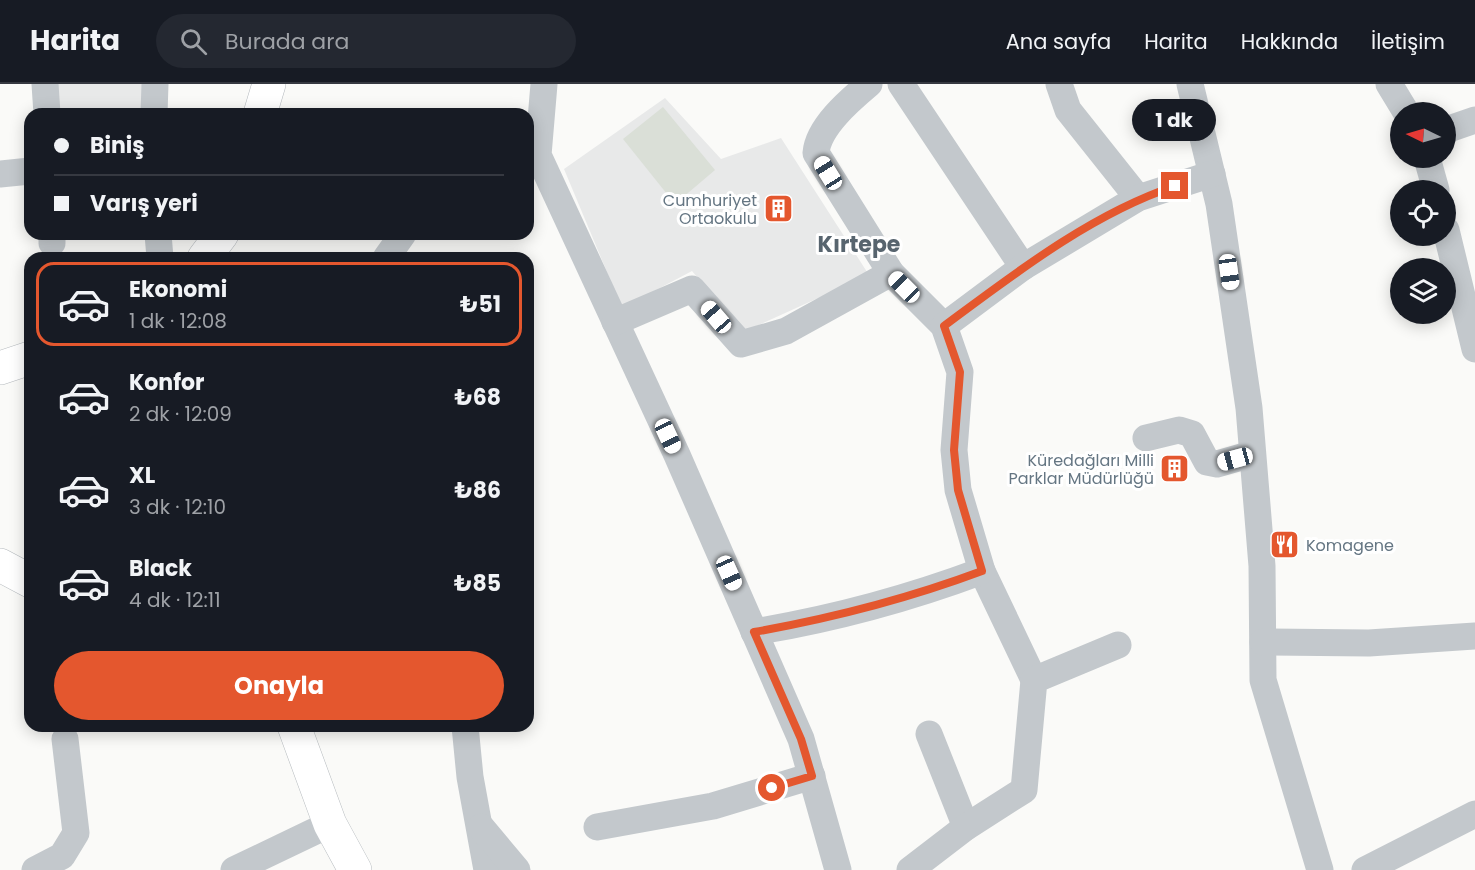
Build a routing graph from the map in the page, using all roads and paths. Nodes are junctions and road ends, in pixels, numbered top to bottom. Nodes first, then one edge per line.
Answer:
1 (45, 84) edge
2 (155, 84) edge
3 (249, 84) edge
4 (269, 84) edge
5 (544, 84) edge
6 (901, 84) edge
7 (1059, 84) edge
8 (1190, 84) edge
9 (1389, 84) edge
10 (855, 88) edge
11 (1400, 102) edge
12 (47, 108) edge
13 (154, 108) edge
14 (242, 108) edge
15 (262, 108) edge
16 (1475, 120) edge
17 (1456, 127) edge
18 (534, 161) edge
19 (24, 172) edge
20 (0, 174) edge
21 (1212, 174) junction
22 (1138, 198) junction
23 (1450, 246) edge
24 (1023, 267) junction
25 (891, 273) junction
26 (615, 322) junction
27 (944, 326) junction
28 (1475, 349) edge
29 (24, 360) edge
30 (0, 368) edge
31 (1146, 438) dead end
32 (1252, 454) junction
33 (0, 566) edge
34 (982, 571) junction
35 (24, 578) edge
36 (754, 632) junction
37 (1475, 636) edge
38 (1263, 642) junction
39 (1118, 645) dead end
40 (1034, 680) junction
41 (296, 732) edge
42 (466, 732) edge
43 (929, 734) dead end
44 (64, 739) dead end
45 (812, 776) junction
46 (1475, 814) edge
47 (330, 824) junction
48 (478, 824) junction
49 (597, 827) dead end
50 (966, 827) junction
51 (35, 870) edge
52 (234, 870) edge
53 (355, 870) edge
54 (487, 870) edge
55 (517, 870) edge
56 (838, 870) edge
57 (910, 870) edge
58 (1320, 870) edge
59 (1365, 870) edge

1 - 12 street
2 - 13 street
3 - 14 main road
4 - 15 main road
5 - 18 street
6 - 24 street
7 - 22 street
8 - 21 street
9 - 11 street
10 - 25 street
16 - 17 street
18 - 26 street
19 - 20 street
21 - 22 street
21 - 32 street
22 - 24 street
23 - 28 street
24 - 27 street
25 - 26 street
25 - 27 street
26 - 36 street
27 - 34 street
29 - 30 main road
31 - 32 street
32 - 38 street
33 - 35 main road
34 - 36 street
34 - 40 street
36 - 45 street
37 - 38 street
38 - 58 street
39 - 40 street
40 - 50 street
41 - 47 main road
42 - 48 street
43 - 50 street
44 - 51 street
45 - 49 street
45 - 56 street
46 - 59 street
47 - 52 street
47 - 53 main road
48 - 54 street
48 - 55 street
50 - 57 street

